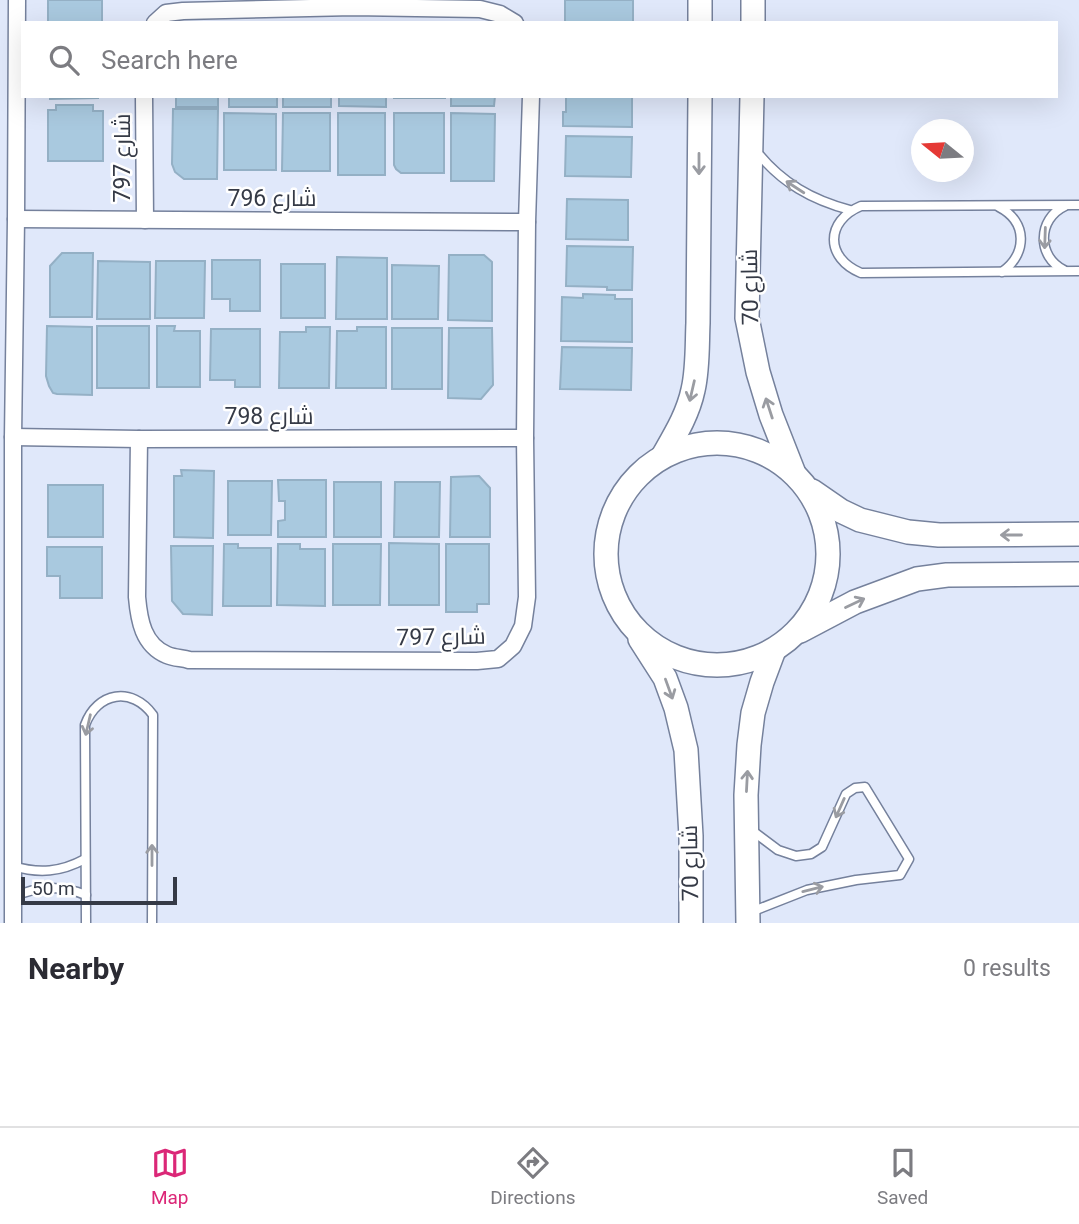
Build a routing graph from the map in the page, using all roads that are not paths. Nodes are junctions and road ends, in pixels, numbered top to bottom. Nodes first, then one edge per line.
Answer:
1 (0, 0) edge
2 (15, 0) edge
3 (701, 0) edge
4 (753, 0) edge
5 (353, 4) edge
6 (157, 21) edge
7 (511, 21) edge
8 (700, 21) edge
9 (753, 21) edge
10 (144, 98) edge
11 (531, 98) edge
12 (700, 98) edge
13 (751, 98) edge
14 (751, 145) junction
15 (996, 205) junction
16 (1067, 205) junction
17 (1079, 205) edge
18 (850, 210) junction
19 (16, 219) junction
20 (145, 220) junction
21 (527, 222) junction
22 (1067, 271) junction
23 (1079, 271) edge
24 (1002, 272) junction
25 (13, 437) junction
26 (525, 438) junction
27 (139, 439) junction
28 (663, 456) junction
29 (800, 479) junction
30 (1079, 534) edge
31 (1079, 574) edge
32 (621, 610) junction
33 (794, 635) junction
34 (774, 650) junction
35 (6, 784) edge
36 (747, 827) junction
37 (85, 859) junction
38 (13, 866) junction
39 (86, 895) junction
40 (13, 897) junction
41 (749, 918) edge
42 (13, 923) edge
43 (86, 923) edge
44 (152, 923) edge
45 (691, 923) edge

1 - 2 street
2 - 19 street
3 - 8 main road
4 - 9 main road
5 - 6 street
5 - 7 street
10 - 20 street, شارع 797
11 - 21 street, شارع 797
12 -> 28 main road
13 - 14 main road, شارع 70
18 -> 14 lane
29 -> 14 main road, شارع 70
15 - 16 lane
15 - 18 lane
15 - 24 lane
16 - 17 lane
16 -> 22 lane
18 - 24 lane
19 - 20 street, شارع 796
19 - 25 street
20 - 21 street, شارع 796
21 - 26 street, شارع 797
22 - 23 lane
22 - 24 lane
25 - 27 street, شارع 798
25 - 35 street
26 - 27 street, شارع 798
26 - 27 street, شارع 797
28 - 29 main road
28 - 32 main road
30 -> 29 main road
29 - 33 main road
33 -> 31 main road
32 - 34 main road
32 -> 45 main road, شارع 70
33 - 34 main road
36 -> 34 main road
35 - 38 street
36 - 41 main road
41 -> 36 lane
37 - 38 lane
37 - 39 lane
44 -> 37 lane
38 - 40 street
39 - 40 lane
39 - 43 lane
40 - 42 street

